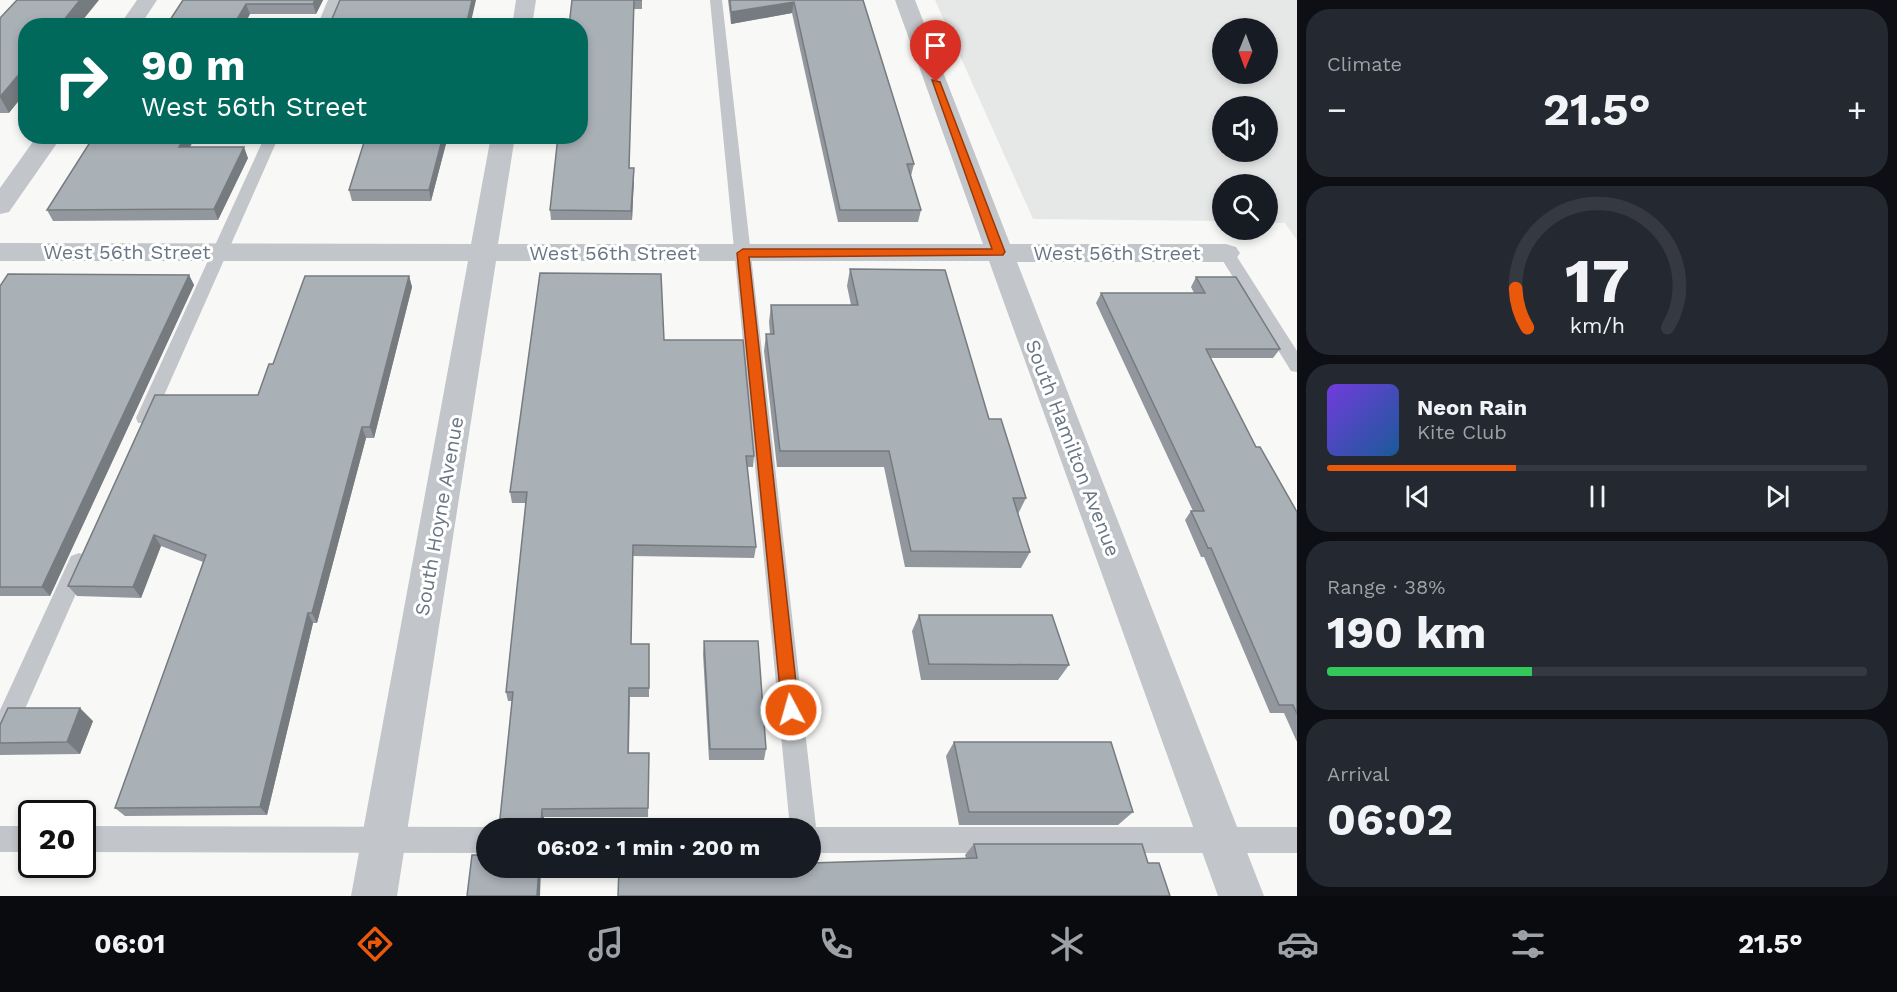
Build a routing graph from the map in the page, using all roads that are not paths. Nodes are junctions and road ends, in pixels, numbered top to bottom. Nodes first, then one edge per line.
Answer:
1 (147, 0) edge
2 (334, 0) edge
3 (526, 0) edge
4 (716, 0) edge
5 (905, 0) edge
6 (135, 18) edge
7 (326, 18) edge
8 (523, 18) edge
9 (44, 144) edge
10 (268, 144) edge
11 (502, 144) edge
12 (0, 206) edge
13 (0, 252) edge
14 (999, 252) junction
15 (220, 253) junction
16 (743, 253) junction
17 (1226, 253) joint
18 (483, 254) junction
19 (1297, 366) edge
20 (137, 435) edge
21 (88, 543) edge
22 (0, 737) edge
23 (802, 818) edge
24 (0, 839) edge
25 (18, 839) edge
26 (96, 839) edge
27 (384, 839) junction
28 (476, 840) edge
29 (821, 840) edge
30 (1220, 840) junction
31 (1297, 840) edge
32 (374, 896) edge
33 (1241, 896) edge

1 - 6 street
2 - 7 lane
3 - 8 street
4 - 16 lane
5 - 14 street, South Hamilton Avenue
9 - 12 street
10 - 15 lane
11 - 18 street, South Hoyne Avenue
13 - 15 street, West 56th Street
14 - 16 street, West 56th Street
14 - 17 street, West 56th Street
14 - 30 street, South Hamilton Avenue
15 - 18 street, West 56th Street
15 - 20 lane
16 - 18 street, West 56th Street
16 - 23 lane
17 - 19 lane
18 - 27 street, South Hoyne Avenue
21 - 22 lane
24 - 25 lane
26 - 27 lane
27 - 28 lane
27 - 32 street, South Hoyne Avenue
29 - 30 lane
30 - 31 lane
30 - 33 street, South Hamilton Avenue

